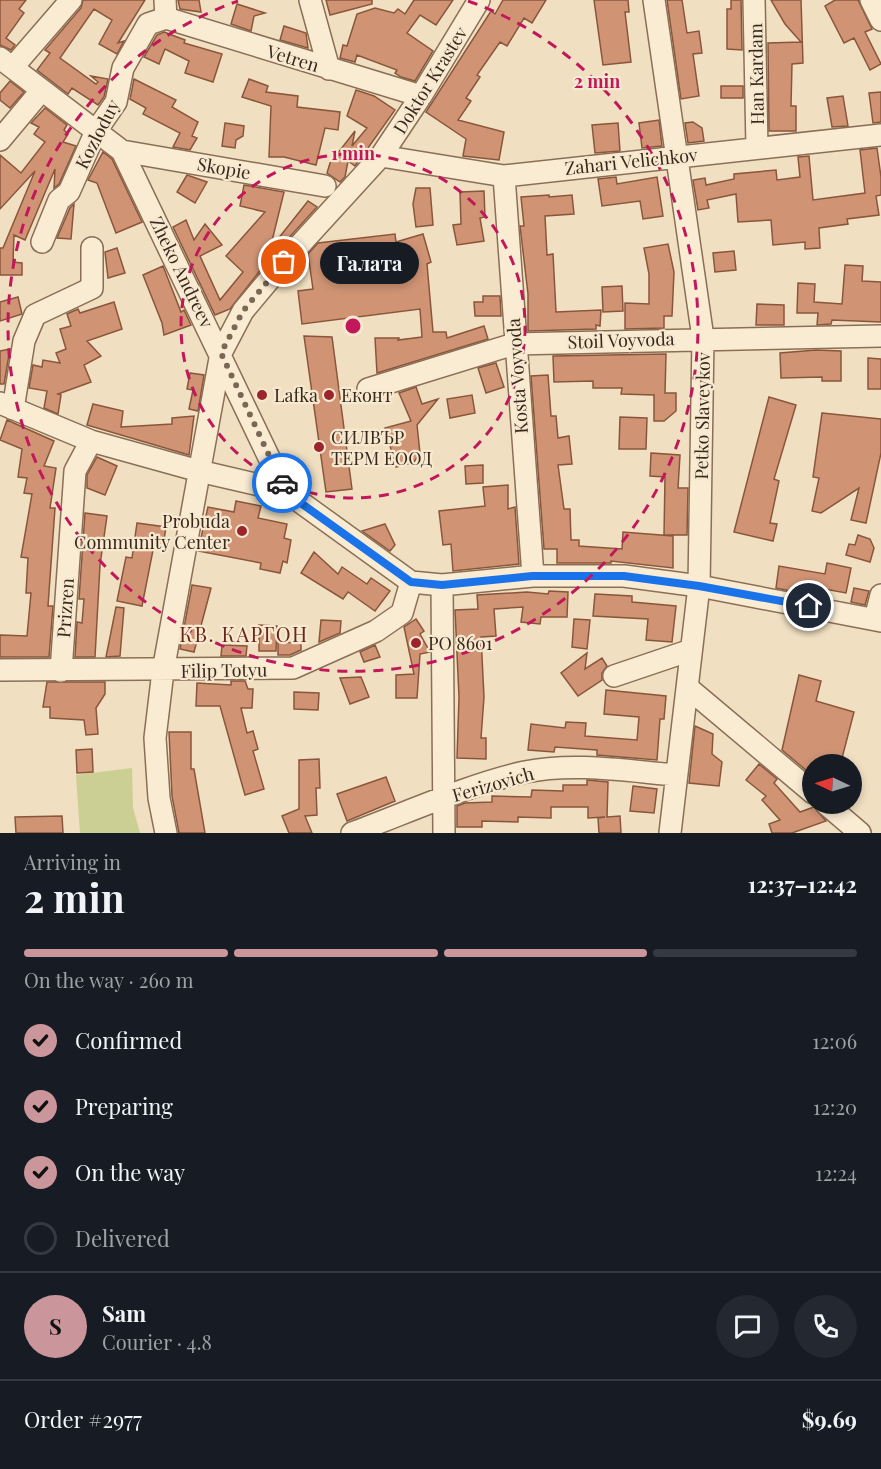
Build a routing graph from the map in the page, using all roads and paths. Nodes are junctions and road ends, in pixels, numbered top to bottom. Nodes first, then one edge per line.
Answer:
1 (71, 0) edge
2 (310, 0) edge
3 (479, 0) edge
4 (654, 0) edge
5 (754, 0) edge
6 (165, 9) edge
7 (7, 63) edge
8 (329, 69) junction
9 (41, 91) junction
10 (422, 96) junction
11 (96, 131) junction
12 (881, 135) edge
13 (0, 141) edge
14 (757, 148) junction
15 (122, 151) junction
16 (381, 156) junction
17 (676, 156) junction
18 (504, 176) junction
19 (325, 186) dead end
20 (42, 242) dead end
21 (92, 248) dead end
22 (881, 336) edge
23 (703, 338) junction
24 (514, 344) junction
25 (221, 353) junction
26 (368, 389) dead end
27 (6, 406) edge
28 (91, 441) junction
29 (199, 471) junction
30 (285, 491) junction
31 (532, 576) junction
32 (411, 582) junction
33 (442, 585) junction
34 (699, 586) junction
35 (881, 595) edge
36 (878, 620) edge
37 (691, 650) junction
38 (0, 670) edge
39 (163, 670) junction
40 (61, 671) junction
41 (614, 676) dead end
42 (687, 687) junction
43 (676, 775) junction
44 (802, 784) edge
45 (444, 798) junction
46 (838, 814) edge
47 (166, 833) edge
48 (352, 833) edge
49 (444, 833) edge
50 (670, 833) edge
51 (860, 833) edge

1 - 7 street
2 - 8 street
3 - 10 street, Doktor Krastev
4 - 17 street, Petko Slaveykov
5 - 14 street, Han Kardam
6 - 8 street, Vetren
6 - 11 street, Kozloduy
7 - 9 street, Zheko Andreev
8 - 10 street, Vetren
9 - 11 street, Zheko Andreev
9 - 13 street
10 - 16 street, Doktor Krastev
11 - 15 street, Zheko Andreev
11 - 20 street, Kozloduy
12 - 14 street, Zahari Velichkov
14 - 17 street, Zahari Velichkov
15 - 19 street, Skopie
15 - 25 street, Zheko Andreev
16 - 18 street, Zahari Velichkov
16 - 25 street, Doktor Krastev
17 - 18 street, Zahari Velichkov
17 - 23 street, Petko Slaveykov
18 - 24 street, Kosta Voyvoda
21 - 27 street
22 - 23 street, Stoil Voyvoda
23 - 24 street, Stoil Voyvoda
23 - 34 street, Petko Slaveykov
24 - 26 street, Stoil Voyvoda
24 - 31 street, Kosta Voyvoda
25 - 29 street
25 - 30 street, Zheko Andreev
27 - 28 street
28 - 29 street
28 - 40 street, Prizren
29 - 30 street
29 - 39 street
30 - 32 street
31 - 33 street
31 - 34 street
32 - 33 street
32 - 39 street, Filip Totyu
33 - 45 street
34 - 36 street
34 - 37 street, Petko Slaveykov
35 - 36 street
37 - 41 street
37 - 42 street, Petko Slaveykov
38 - 40 street, Filip Totyu
39 - 40 street, Filip Totyu
39 - 47 street
42 - 43 street, Petko Slaveykov
42 - 44 street
43 - 45 street, Ferizovich
43 - 50 street, Petko Slaveykov
45 - 48 street, Ferizovich
45 - 49 street
46 - 51 street

